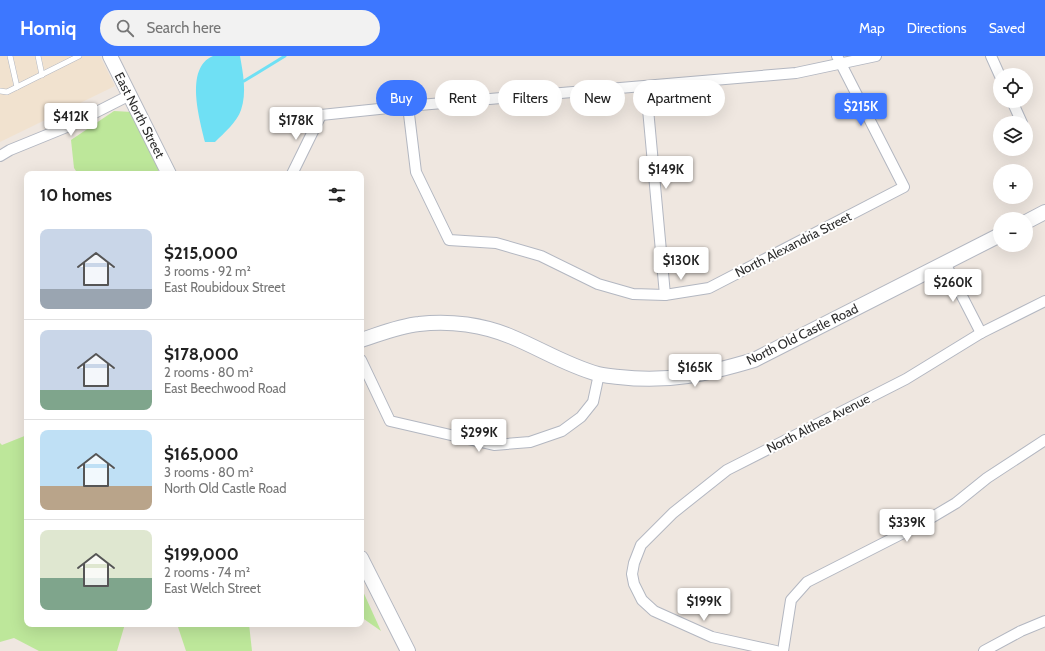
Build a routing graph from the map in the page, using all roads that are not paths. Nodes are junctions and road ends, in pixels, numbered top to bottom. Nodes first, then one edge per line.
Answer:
1 (10, 56) edge
2 (38, 56) edge
3 (79, 56) edge
4 (110, 56) edge
5 (876, 56) edge
6 (991, 56) edge
7 (839, 60) edge
8 (996, 68) edge
9 (42, 75) junction
10 (721, 80) edge
11 (17, 87) junction
12 (633, 88) edge
13 (0, 91) edge
14 (130, 95) junction
15 (427, 104) edge
16 (376, 109) edge
17 (409, 116) edge
18 (649, 116) edge
19 (0, 156) edge
20 (168, 171) edge
21 (293, 171) edge
22 (1045, 212) edge
23 (1033, 218) edge
24 (993, 238) edge
25 (945, 262) junction
26 (665, 295) junction
27 (1045, 300) edge
28 (981, 333) junction
29 (364, 339) edge
30 (364, 366) edge
31 (599, 374) junction
32 (1045, 440) edge
33 (364, 564) edge
34 (1045, 621) edge
35 (408, 651) edge
36 (776, 651) edge
37 (783, 651) edge
38 (984, 651) edge

1 - 11 lane
2 - 9 lane
3 - 9 lane
4 - 14 street, East North Street
5 - 7 street
6 - 8 street
7 - 10 street
7 - 26 street, North Alexandria Street
9 - 11 lane
11 - 13 lane
12 - 15 street
14 - 19 street
14 - 20 street, East North Street
16 - 21 street
17 - 26 street, North Alexandria Street
18 - 26 street
22 - 23 street
24 - 25 street, North Old Castle Road
25 - 28 street
25 - 31 street, North Old Castle Road
27 - 28 street, North Althea Avenue
28 - 36 street, North Althea Avenue
29 - 31 street, North Old Castle Road
30 - 31 street
32 - 37 street
33 - 35 street
34 - 38 street

